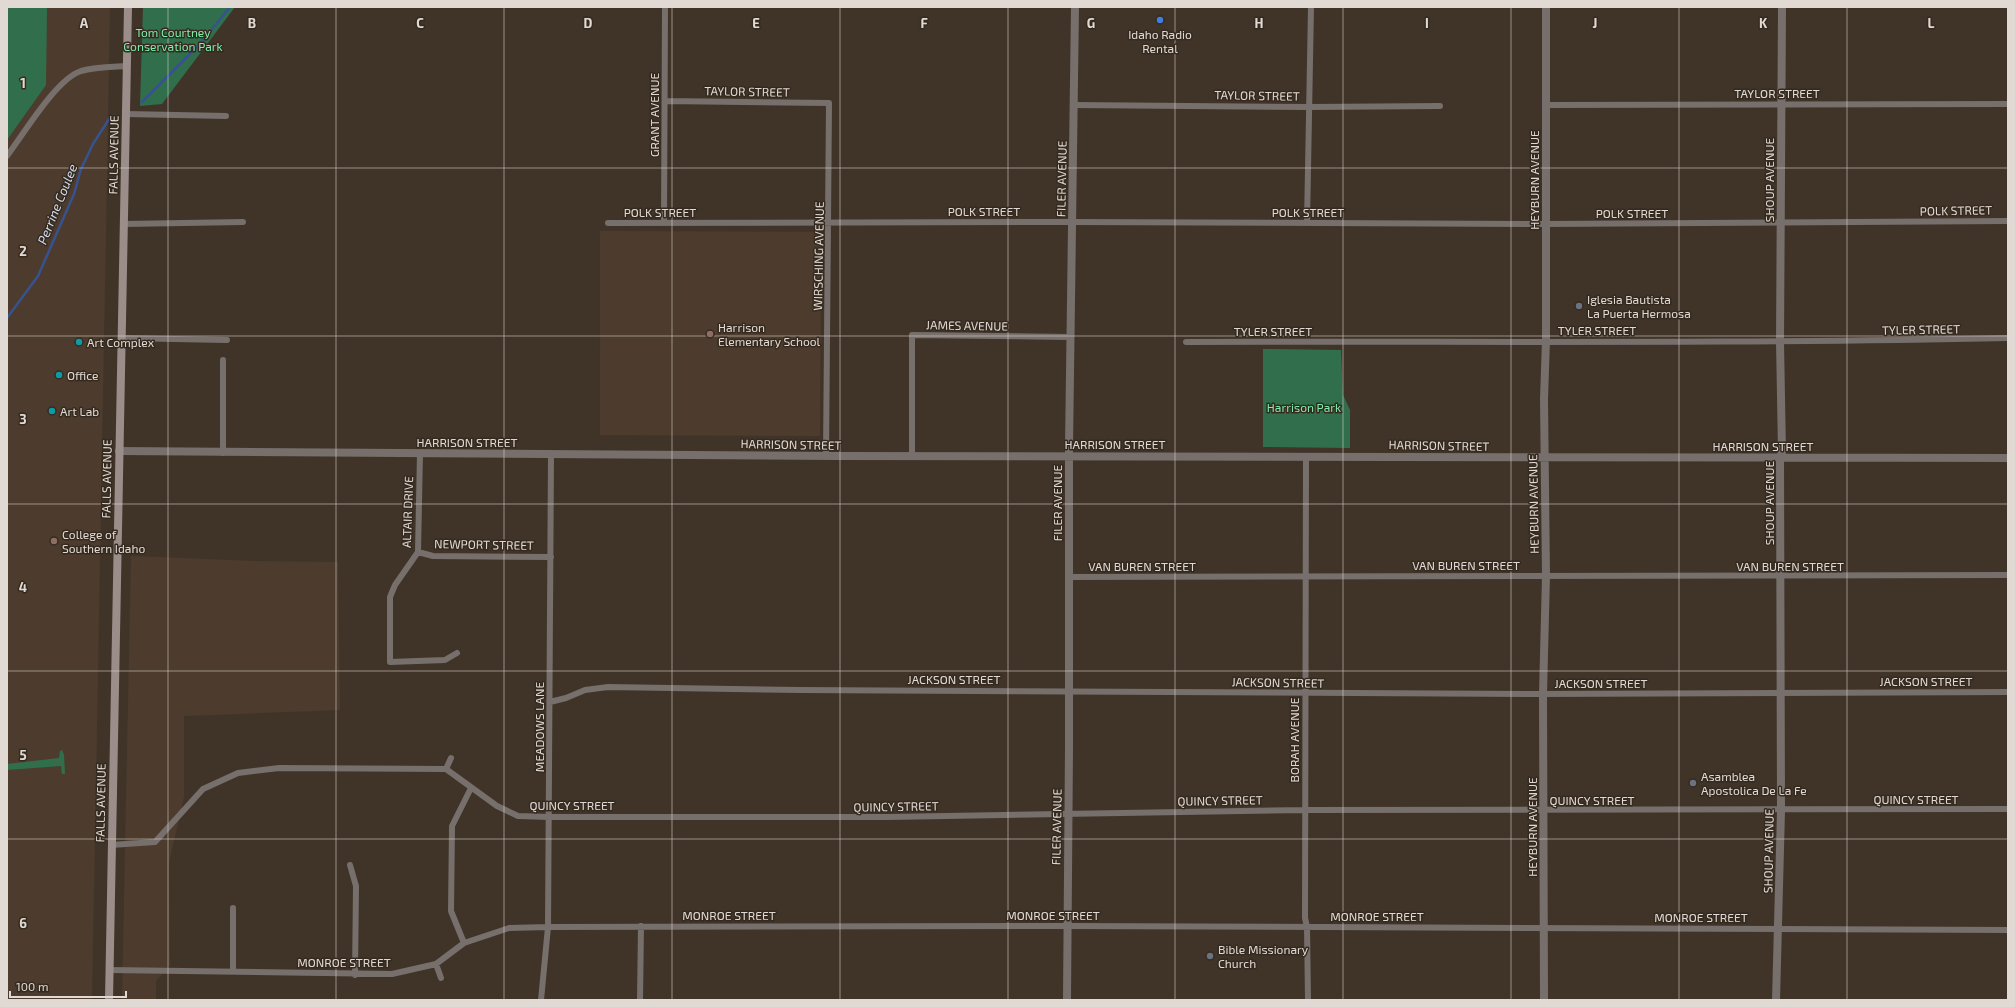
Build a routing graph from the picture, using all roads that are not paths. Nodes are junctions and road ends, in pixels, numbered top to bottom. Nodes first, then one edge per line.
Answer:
1 (128, 7) edge
2 (665, 7) edge
3 (1075, 7) edge
4 (1311, 7) edge
5 (1546, 7) edge
6 (1782, 7) edge
7 (127, 66) junction
8 (665, 101) junction
9 (830, 103) joint
10 (1781, 104) junction
11 (2008, 104) edge
12 (1074, 105) junction
13 (1546, 105) junction
14 (1440, 106) dead end
15 (1309, 107) junction
16 (126, 114) junction
17 (226, 116) dead end
18 (7, 156) edge
19 (2008, 221) edge
20 (242, 222) dead end
21 (829, 222) junction
22 (1072, 222) junction
23 (608, 223) dead end
24 (664, 223) junction
25 (1307, 223) junction
26 (1781, 223) junction
27 (124, 224) junction
28 (1546, 224) junction
29 (1070, 337) junction
30 (122, 338) junction
31 (2008, 338) edge
32 (227, 340) dead end
33 (1546, 340) junction
34 (1186, 342) dead end
35 (1780, 342) junction
36 (223, 360) dead end
37 (119, 451) junction
38 (223, 453) junction
39 (420, 454) junction
40 (552, 454) junction
41 (826, 456) junction
42 (912, 456) junction
43 (1069, 456) junction
44 (1306, 456) junction
45 (1544, 458) junction
46 (1780, 458) junction
47 (2008, 458) edge
48 (418, 552) junction
49 (551, 557) junction
50 (2008, 575) edge
51 (1305, 576) junction
52 (1546, 576) junction
53 (1068, 577) junction
54 (1781, 577) junction
55 (457, 653) dead end
56 (1069, 690) junction
57 (1780, 692) junction
58 (2008, 692) edge
59 (1305, 693) junction
60 (1543, 694) junction
61 (550, 702) junction
62 (451, 758) dead end
63 (446, 769) junction
64 (471, 788) junction
65 (2008, 809) edge
66 (1305, 810) junction
67 (1543, 811) junction
68 (1781, 811) junction
69 (1068, 813) junction
70 (549, 817) junction
71 (111, 845) junction
72 (350, 865) dead end
73 (233, 908) dead end
74 (548, 926) junction
75 (641, 926) junction
76 (1067, 926) junction
77 (1307, 927) junction
78 (1544, 928) junction
79 (1778, 928) junction
80 (2008, 930) edge
81 (464, 943) junction
82 (436, 964) junction
83 (109, 970) junction
84 (233, 971) junction
85 (355, 975) junction
86 (441, 978) dead end
87 (109, 1000) edge
88 (541, 1000) edge
89 (640, 1000) edge
90 (1067, 1000) edge
91 (1308, 1000) edge
92 (1544, 1000) edge
93 (1776, 1000) edge

1 - 7 main road, FALLS AVENUE
2 - 8 street, GRANT AVENUE
3 - 12 street, FILER AVENUE
4 - 15 street
5 - 13 street, HEYBURN AVENUE
6 - 10 street, SHOUP AVENUE
7 - 16 main road, FALLS AVENUE
7 - 18 street
8 - 9 street, TAYLOR STREET
8 - 24 street, GRANT AVENUE
9 - 21 street, WIRSCHING AVENUE
10 - 11 street, TAYLOR STREET
10 - 13 street, TAYLOR STREET
10 - 26 street, SHOUP AVENUE
12 - 15 street, TAYLOR STREET
12 - 22 street, FILER AVENUE
13 - 28 street, HEYBURN AVENUE
14 - 15 street, TAYLOR STREET
15 - 25 street
16 - 17 street
16 - 27 main road, FALLS AVENUE
19 - 26 street, POLK STREET
20 - 27 street
21 - 22 street, POLK STREET
21 - 24 street, POLK STREET
21 - 41 street, WIRSCHING AVENUE
22 - 25 street, POLK STREET
22 - 29 street, FILER AVENUE
23 - 24 street, POLK STREET
25 - 28 street, POLK STREET
26 - 28 street, POLK STREET
26 - 35 street, SHOUP AVENUE
27 - 30 main road, FALLS AVENUE
28 - 33 street, HEYBURN AVENUE
29 - 42 street, JAMES AVENUE
29 - 43 street, FILER AVENUE
30 - 32 street
30 - 37 main road, FALLS AVENUE
31 - 35 street, TYLER STREET
33 - 34 street, TYLER STREET
33 - 35 street, TYLER STREET
33 - 45 street, HEYBURN AVENUE
35 - 46 street, SHOUP AVENUE
36 - 38 street
37 - 38 street, HARRISON STREET
37 - 71 main road, FALLS AVENUE
38 - 39 street, HARRISON STREET
39 - 40 street, HARRISON STREET
39 - 48 street, ALTAIR DRIVE
40 - 41 street, HARRISON STREET
40 - 49 street, MEADOWS LANE
41 - 42 street, HARRISON STREET
42 - 43 street, HARRISON STREET
43 - 44 street, HARRISON STREET
43 - 53 street, FILER AVENUE
44 - 45 street, HARRISON STREET
44 - 51 street, BORAH AVENUE
45 - 46 street, HARRISON STREET
45 - 52 street, HEYBURN AVENUE
46 - 47 street, HARRISON STREET
46 - 54 street, SHOUP AVENUE
48 - 49 street, NEWPORT STREET
48 - 55 street, ALTAIR DRIVE
49 - 61 street, MEADOWS LANE
50 - 54 street, VAN BUREN STREET
51 - 52 street, VAN BUREN STREET
51 - 53 street, VAN BUREN STREET
51 - 59 street, BORAH AVENUE
52 - 54 street, VAN BUREN STREET
52 - 60 street, HEYBURN AVENUE
53 - 56 street, FILER AVENUE
54 - 57 street, SHOUP AVENUE
56 - 59 street, JACKSON STREET
56 - 61 street, JACKSON STREET
56 - 69 street, FILER AVENUE
57 - 58 street, JACKSON STREET
57 - 60 street, JACKSON STREET
57 - 68 street, SHOUP AVENUE
59 - 60 street, JACKSON STREET
59 - 66 street, BORAH AVENUE
60 - 67 street, HEYBURN AVENUE
61 - 70 street, MEADOWS LANE
62 - 63 street
63 - 64 street, QUINCY STREET
63 - 71 street
64 - 70 street, QUINCY STREET
64 - 81 street
65 - 68 street, QUINCY STREET
66 - 67 street, QUINCY STREET
66 - 69 street, QUINCY STREET
66 - 77 street, BORAH AVENUE
67 - 68 street, QUINCY STREET
67 - 78 street, HEYBURN AVENUE
68 - 79 street, SHOUP AVENUE
69 - 70 street, QUINCY STREET
69 - 76 street, FILER AVENUE
70 - 74 street, MEADOWS LANE
71 - 83 main road, FALLS AVENUE
72 - 85 street
73 - 84 street
74 - 75 street, MONROE STREET
74 - 81 street, MONROE STREET
74 - 88 street, MEADOWS LANE
75 - 76 street, MONROE STREET
75 - 89 street
76 - 77 street, MONROE STREET
76 - 90 street, FILER AVENUE
77 - 78 street, MONROE STREET
77 - 91 street, BORAH AVENUE
78 - 79 street, MONROE STREET
78 - 92 street, HEYBURN AVENUE
79 - 80 street, MONROE STREET
79 - 93 street, SHOUP AVENUE
81 - 82 street, MONROE STREET
82 - 85 street, MONROE STREET
82 - 86 street
83 - 84 street, MONROE STREET
83 - 87 main road, FALLS AVENUE
84 - 85 street, MONROE STREET

